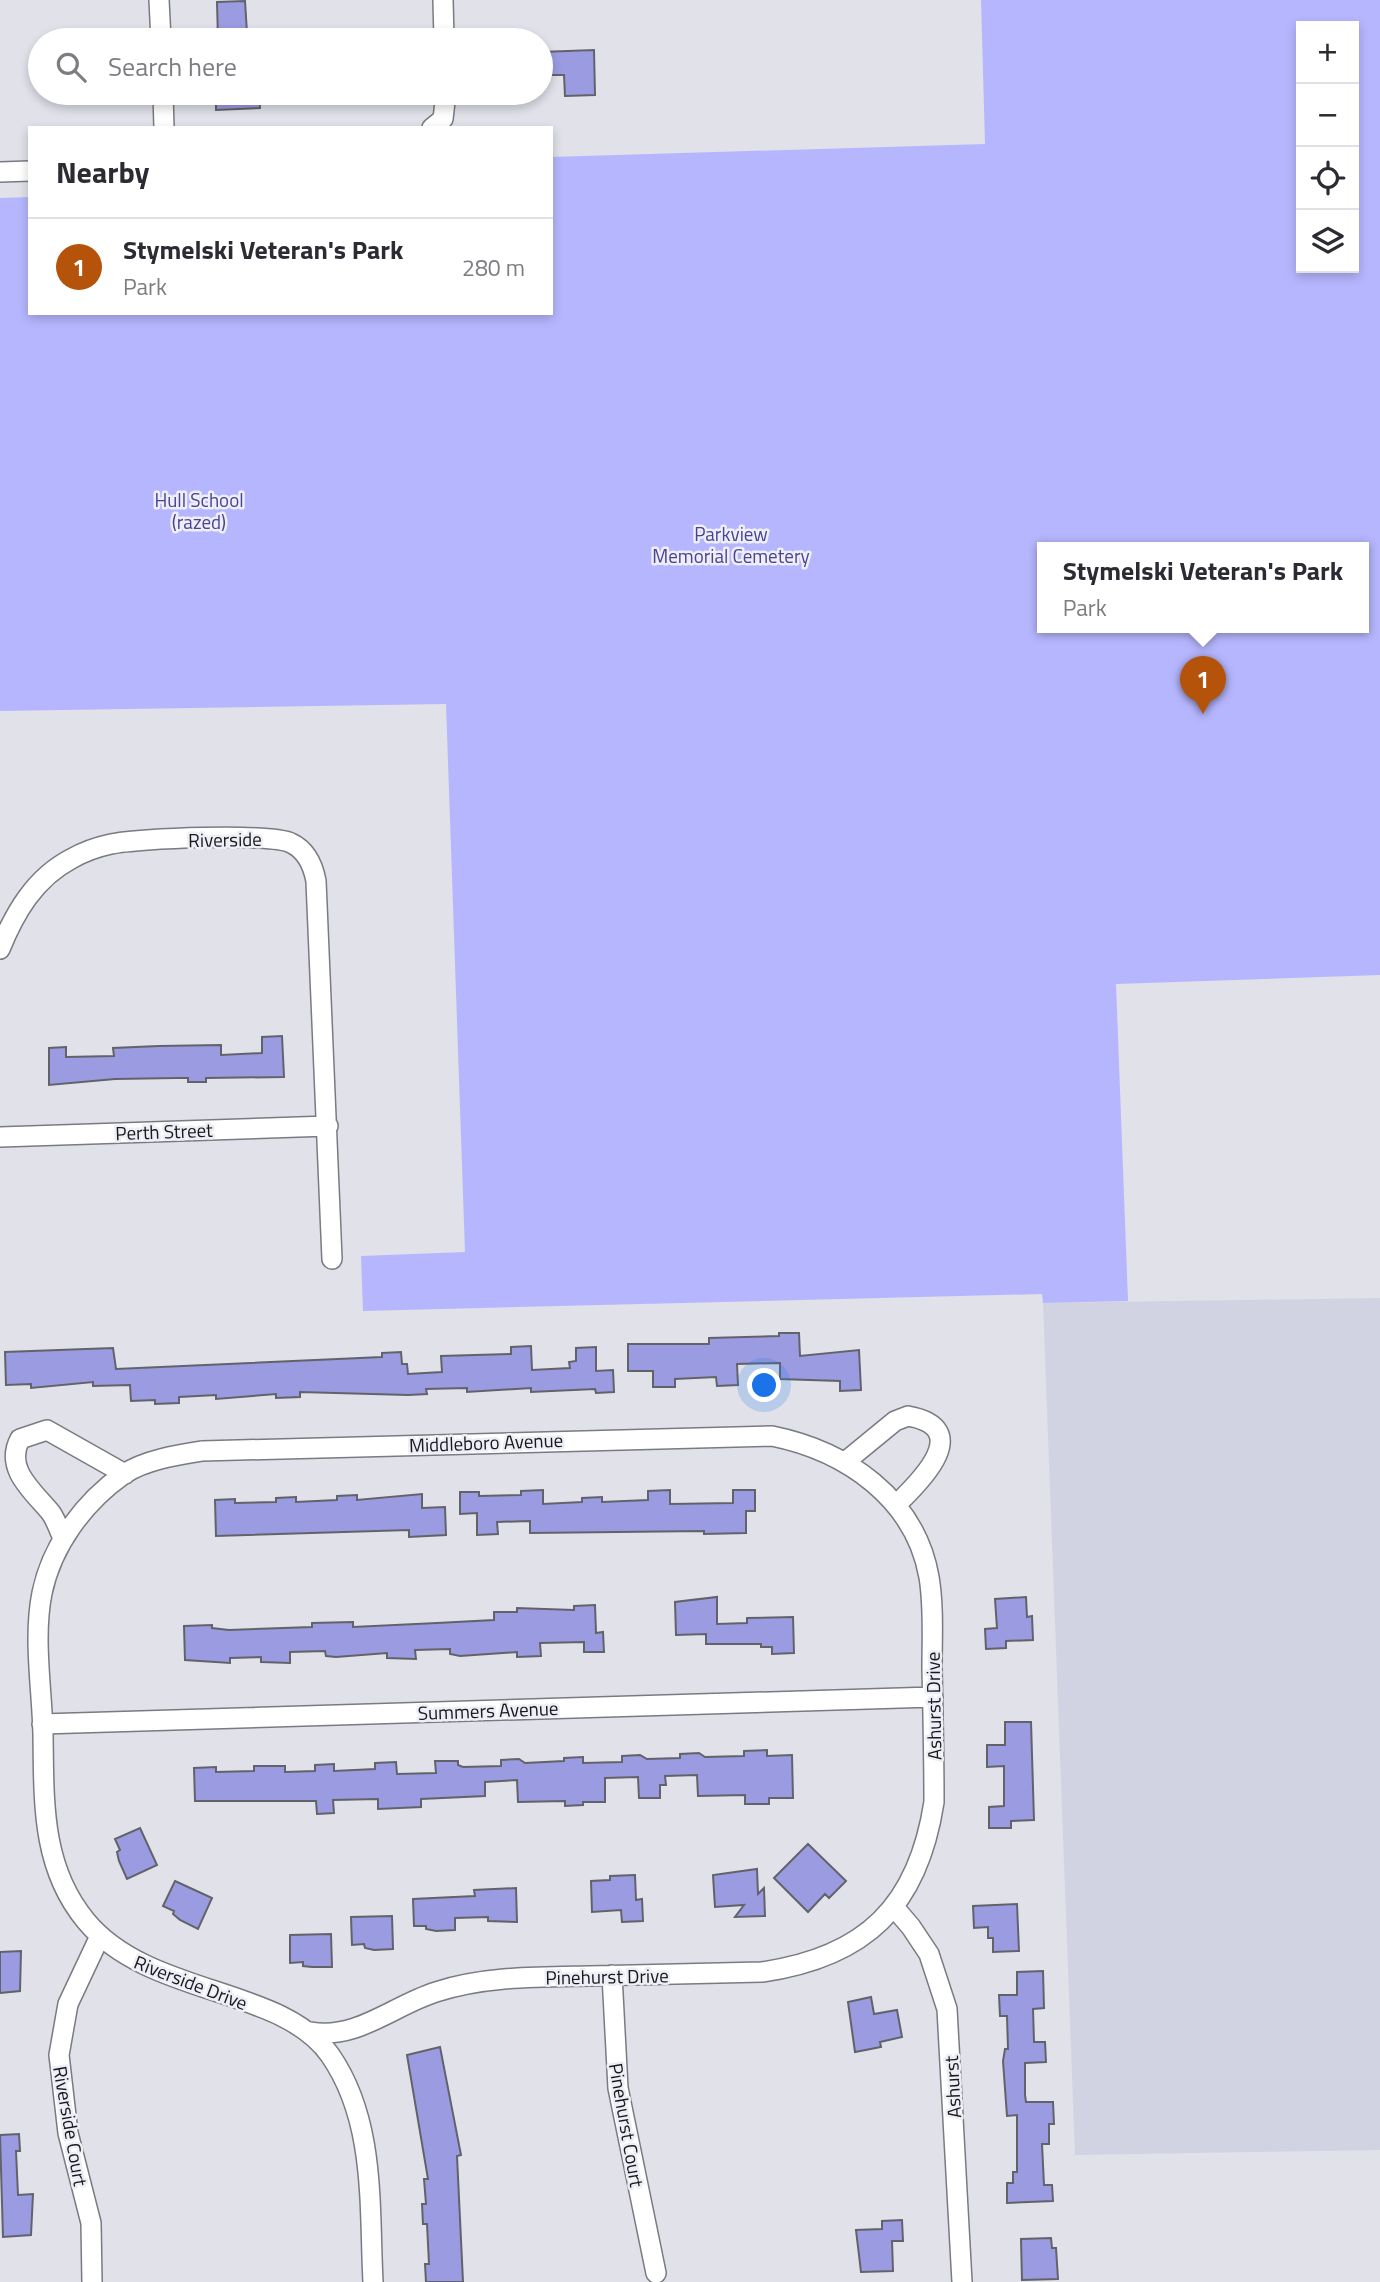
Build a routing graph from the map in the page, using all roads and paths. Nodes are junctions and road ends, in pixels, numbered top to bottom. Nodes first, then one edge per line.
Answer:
1 (159, 0) edge
2 (443, 0) edge
3 (160, 28) edge
4 (444, 28) edge
5 (163, 105) edge
6 (445, 105) edge
7 (164, 126) edge
8 (435, 126) edge
9 (28, 171) edge
10 (0, 172) edge
11 (0, 949) edge
12 (328, 1126) junction
13 (0, 1137) edge
14 (332, 1259) dead end
15 (845, 1462) junction
16 (125, 1474) junction
17 (868, 1478) joint
18 (897, 1504) junction
19 (87, 1507) joint
20 (63, 1538) junction
21 (933, 1698) junction
22 (43, 1724) junction
23 (894, 1908) junction
24 (100, 1936) junction
25 (612, 1975) junction
26 (311, 2032) junction
27 (656, 2273) dead end
28 (92, 2282) edge
29 (373, 2282) edge
30 (962, 2282) edge

1 - 3 street
2 - 4 street
5 - 7 street
6 - 8 street
9 - 10 street
11 - 12 street, Riverside
12 - 13 street, Perth Street
12 - 14 street, Riverside
15 - 16 street, Middleboro Avenue
15 - 17 street, Middleboro Avenue
15 - 18 street
16 - 19 street, Middleboro Avenue
16 - 20 street
17 - 18 street, Ashurst Drive
18 - 21 street, Ashurst Drive
19 - 20 street, Riverside Drive
20 - 22 street, Riverside Drive
21 - 22 street, Summers Avenue
21 - 23 street, Ashurst Drive
22 - 24 street, Riverside Drive
23 - 25 street, Pinehurst Drive
23 - 30 street, Ashurst
24 - 26 street, Riverside Drive
24 - 28 street, Riverside Court
25 - 26 street, Pinehurst Drive
25 - 27 street, Pinehurst Court
26 - 29 street

